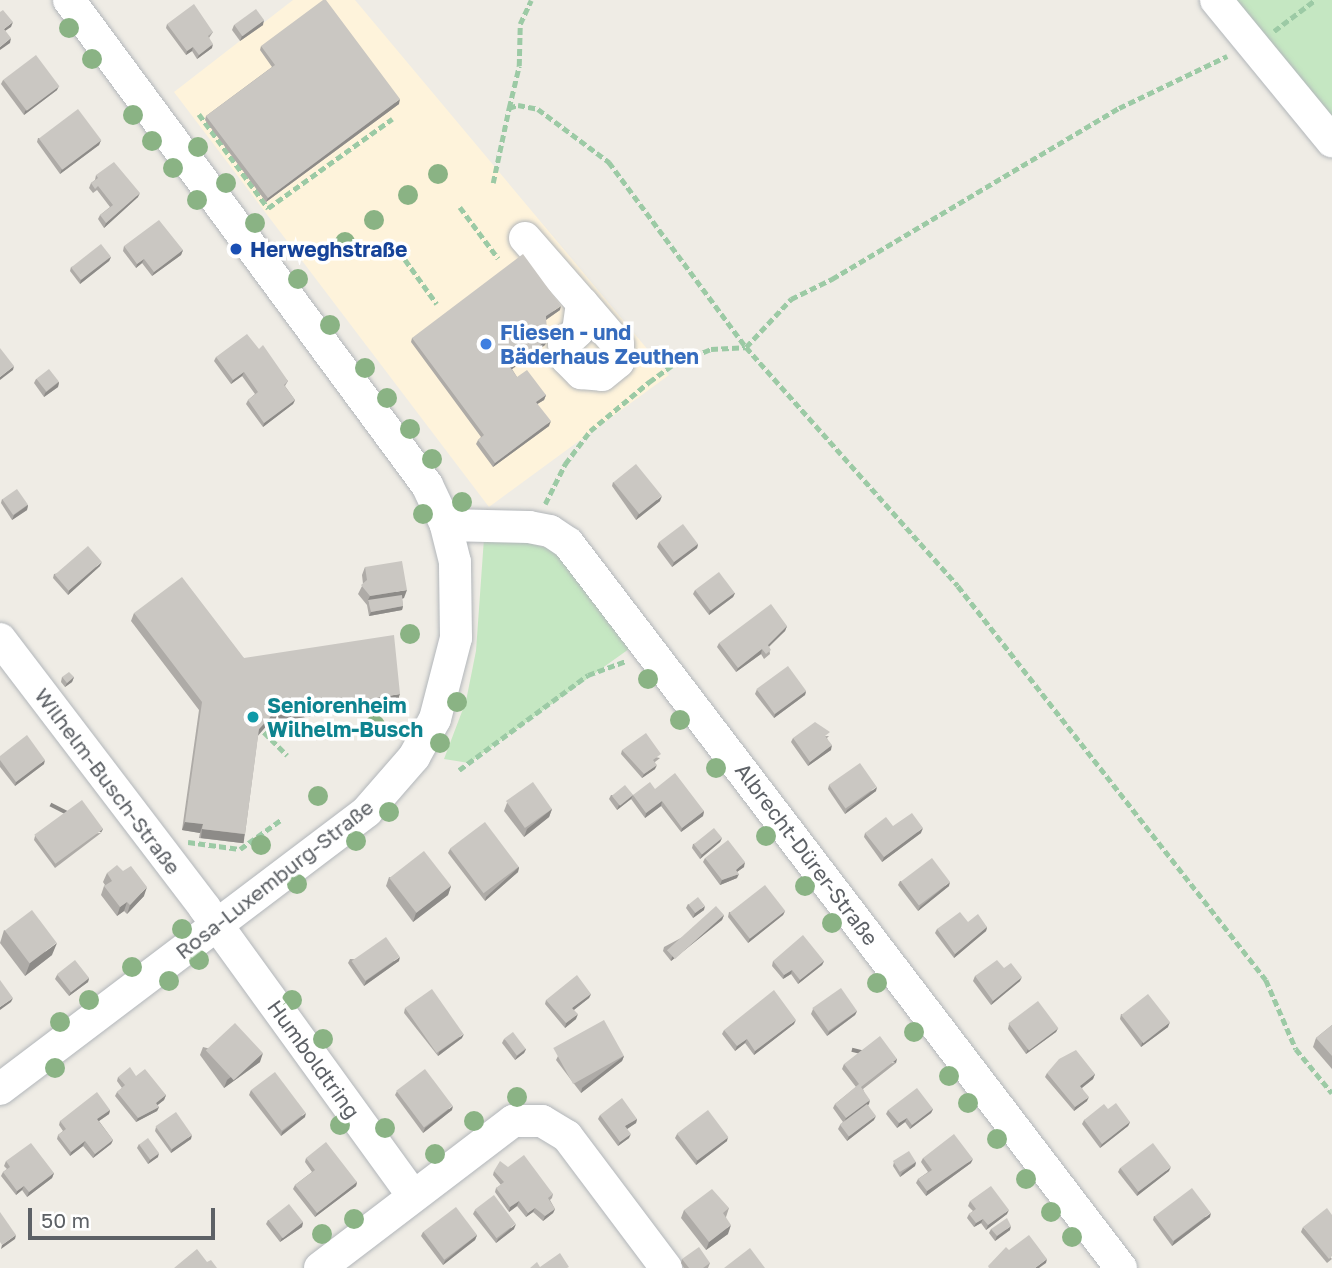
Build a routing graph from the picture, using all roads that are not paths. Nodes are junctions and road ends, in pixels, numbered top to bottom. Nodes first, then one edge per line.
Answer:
1 (69, 0) edge
2 (1216, 0) edge
3 (1332, 141) edge
4 (525, 238) dead end
5 (582, 303) dead end
6 (446, 524) junction
7 (0, 639) edge
8 (216, 925) junction
9 (0, 1089) edge
10 (412, 1194) junction
11 (320, 1268) edge
12 (666, 1268) edge
13 (1121, 1268) edge

1 - 6 street
2 - 3 street
4 - 5 street
6 - 8 street, Rosa-Luxemburg-Straße
6 - 13 street, Albrecht-Dürer-Straße
7 - 8 street, Wilhelm-Busch-Straße
8 - 9 street, Rosa-Luxemburg-Straße
8 - 10 street, Humboldtring
10 - 11 street
10 - 12 street

